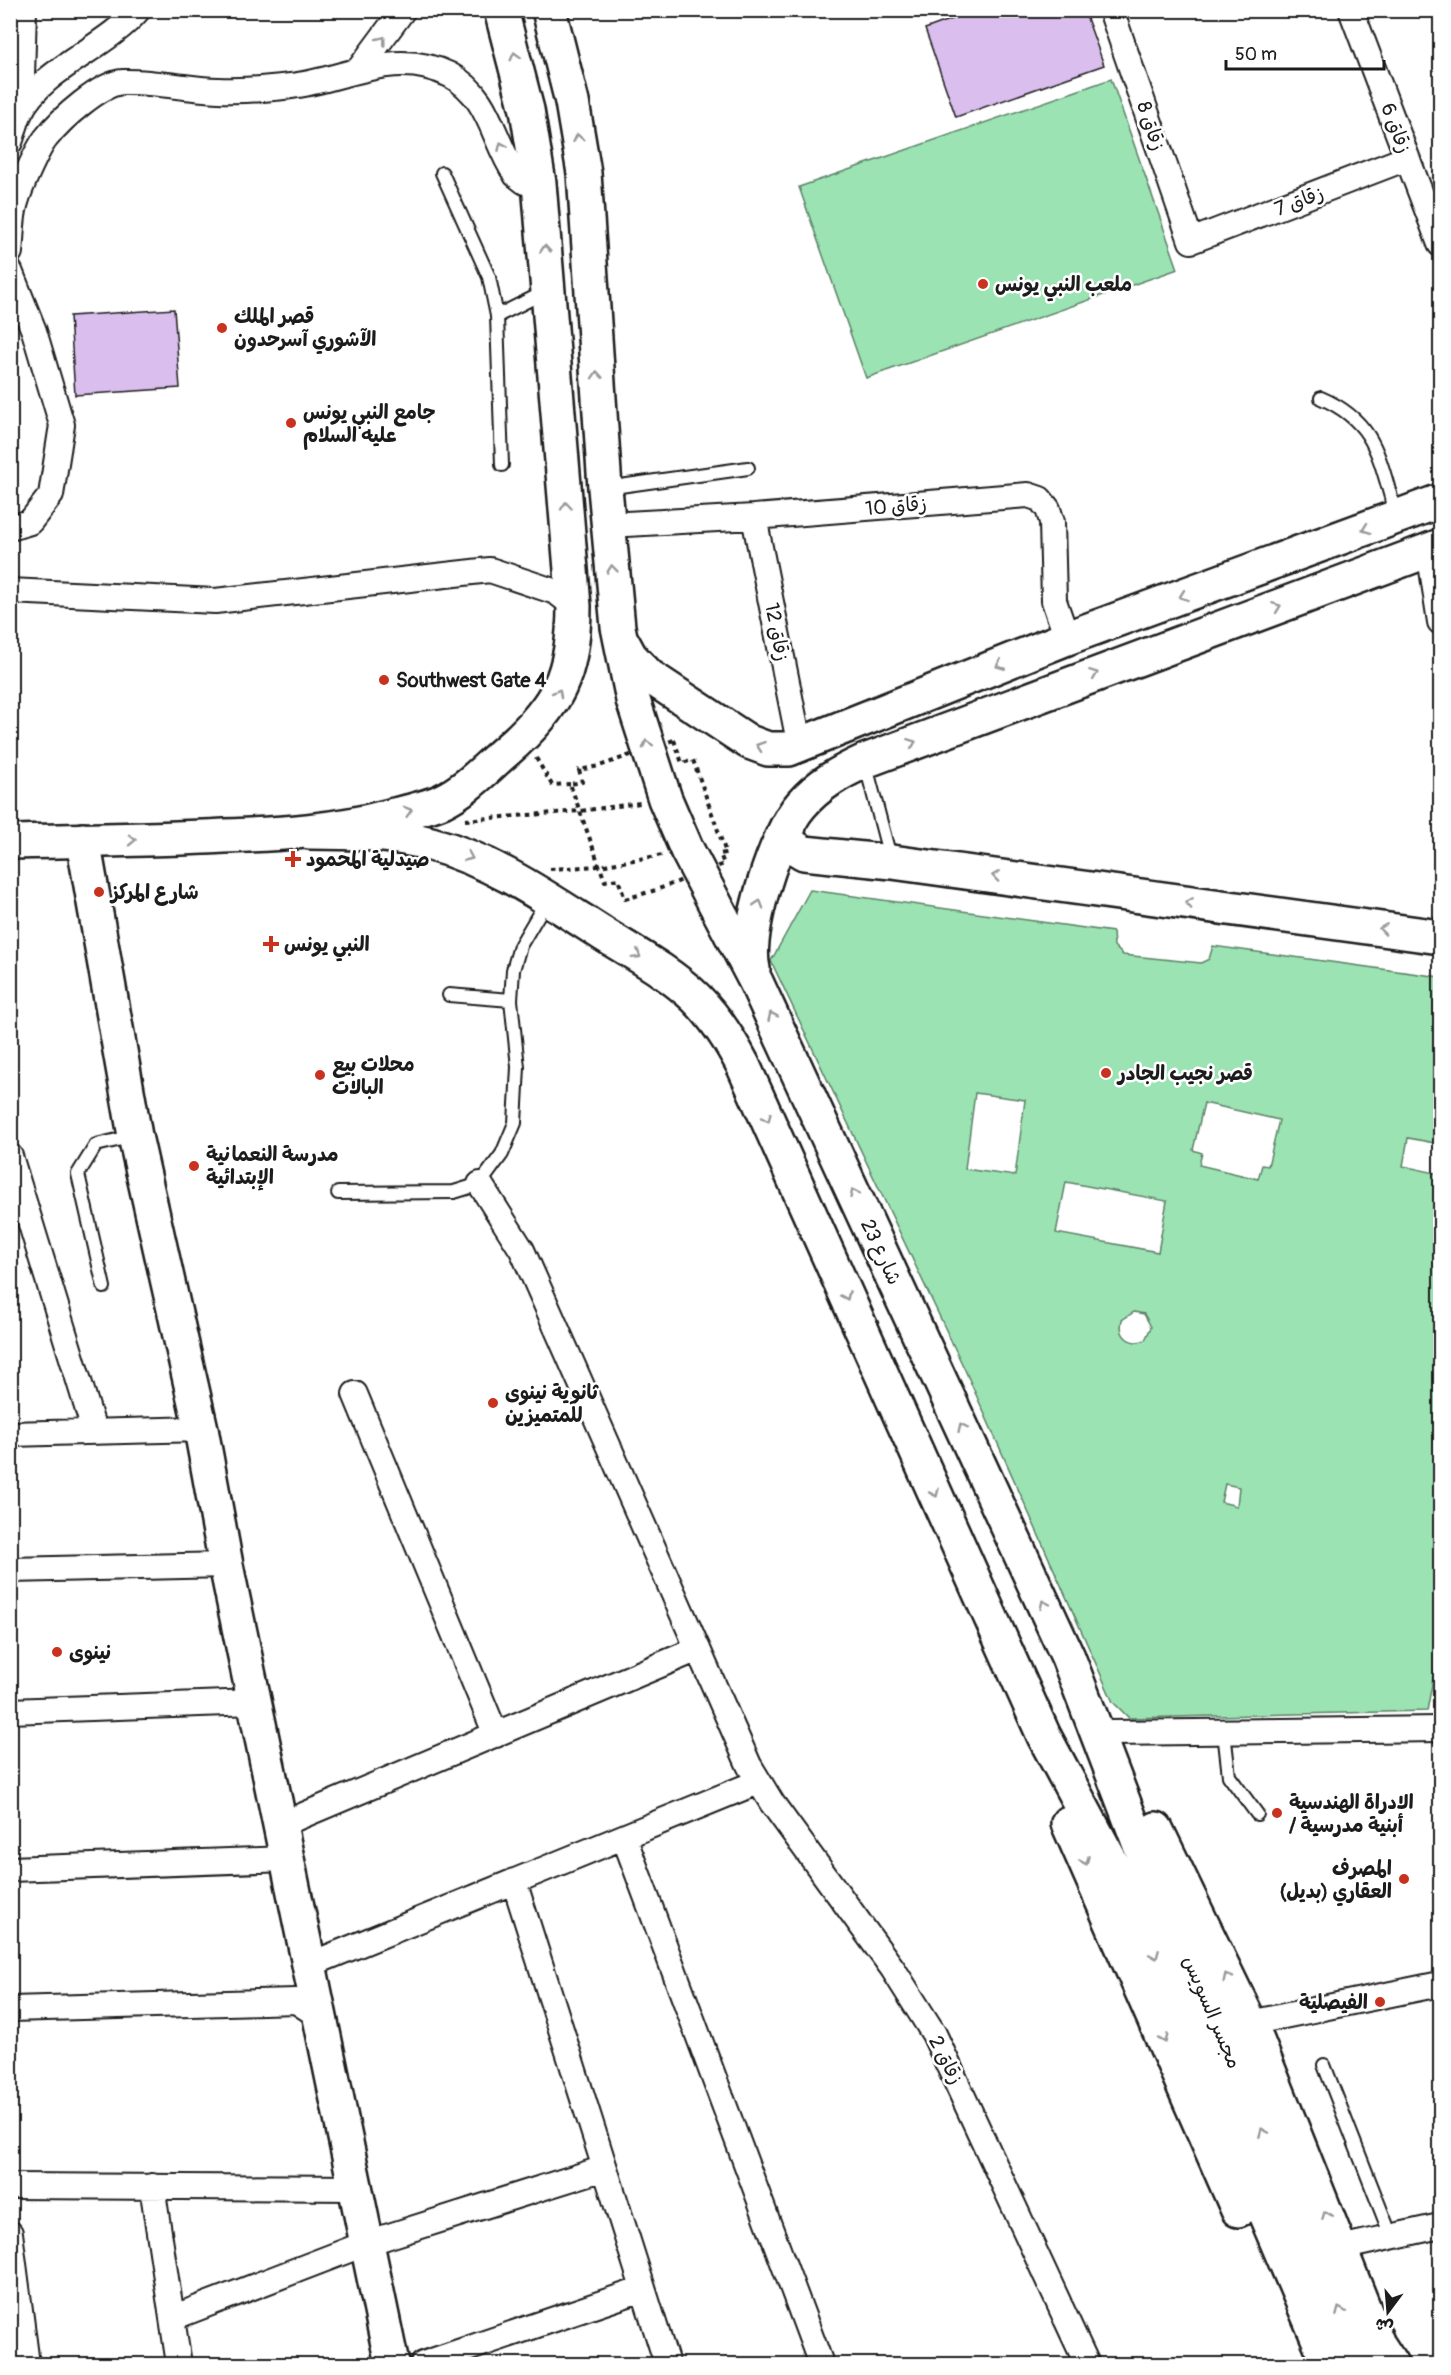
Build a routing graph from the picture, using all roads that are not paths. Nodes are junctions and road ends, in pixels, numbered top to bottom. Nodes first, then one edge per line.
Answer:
1 (24, 10) edge
2 (138, 10) edge
3 (402, 10) edge
4 (501, 10) edge
5 (549, 10) edge
6 (1111, 10) edge
7 (1351, 10) edge
8 (360, 68) junction
9 (21, 109) junction
10 (10, 142) edge
11 (1407, 158) junction
12 (442, 173) dead end
13 (584, 173) junction
14 (539, 183) junction
15 (1434, 212) edge
16 (1191, 241) joint
17 (1440, 244) edge
18 (10, 252) edge
19 (10, 270) edge
20 (549, 290) junction
21 (497, 316) junction
22 (1321, 398) dead end
23 (502, 465) dead end
24 (748, 468) dead end
25 (605, 488) junction
26 (1440, 501) edge
27 (754, 517) junction
28 (1397, 518) junction
29 (608, 525) junction
30 (10, 528) edge
31 (1435, 548) edge
32 (10, 591) edge
33 (574, 606) junction
34 (1440, 622) edge
35 (618, 627) junction
36 (1067, 638) junction
37 (800, 747) junction
38 (865, 761) junction
39 (790, 823) junction
40 (309, 832) junction
41 (83, 840) junction
42 (10, 842) edge
43 (892, 862) junction
44 (545, 884) junction
45 (1440, 937) edge
46 (756, 982) junction
47 (449, 995) dead end
48 (511, 1000) junction
49 (135, 1136) junction
50 (10, 1156) edge
51 (480, 1184) junction
52 (339, 1193) dead end
53 (104, 1287) dead end
54 (355, 1394) dead end
55 (201, 1429) junction
56 (94, 1430) junction
57 (10, 1434) edge
58 (226, 1565) junction
59 (10, 1570) edge
60 (698, 1649) junction
61 (1068, 1657) junction
62 (1013, 1669) junction
63 (254, 1702) junction
64 (10, 1711) edge
65 (1440, 1728) edge
66 (1224, 1732) junction
67 (1110, 1733) junction
68 (495, 1735) junction
69 (758, 1782) junction
70 (1257, 1814) dead end
71 (280, 1826) junction
72 (624, 1837) junction
73 (287, 1859) junction
74 (10, 1869) edge
75 (514, 1881) junction
76 (1145, 1893) junction
77 (309, 1965) junction
78 (1440, 1984) edge
79 (10, 2008) edge
80 (320, 2016) junction
81 (1250, 2024) junction
82 (1324, 2065) dead end
83 (605, 2168) junction
84 (10, 2186) edge
85 (152, 2186) junction
86 (355, 2188) junction
87 (1440, 2226) edge
88 (10, 2233) edge
89 (1391, 2236) junction
90 (367, 2243) junction
91 (1340, 2248) junction
92 (13, 2271) edge
93 (643, 2289) junction
94 (172, 2318) junction
95 (27, 2364) edge
96 (179, 2364) edge
97 (392, 2364) edge
98 (423, 2364) edge
99 (667, 2364) edge
100 (821, 2364) edge
101 (1087, 2364) edge
102 (1306, 2364) edge
103 (1329, 2364) edge
104 (1363, 2364) edge
105 (1391, 2364) edge

1 - 9 street
2 - 9 street
8 -> 3 street
14 -> 4 main road
13 -> 5 main road
6 - 16 street, زقاق 8
7 - 11 street, زقاق 6
14 -> 8 street
8 - 18 street
9 - 10 street
11 - 15 street, زقاق 6
11 - 16 street, زقاق 7
12 - 21 lane
13 - 14 main road
25 -> 13 main road
20 -> 14 main road
15 - 17 street, زقاق 6
19 - 30 street
20 - 21 lane
33 -> 20 main road
21 - 23 lane
22 - 28 lane
24 - 25 lane
25 - 29 main road
26 - 28 main road
27 - 29 street, زقاق 10
27 - 36 street, زقاق 10
27 - 37 street, زقاق 12
28 -> 36 main road
35 -> 29 main road
31 - 34 street
38 -> 31 main road
32 - 33 street
40 -> 33 main road
37 -> 35 main road
46 -> 35 main road, شارع 23
36 -> 37 main road
38 - 39 main road
38 - 43 lane
39 - 43 main road
46 -> 39 main road
41 -> 40 main road
40 -> 44 main road
41 - 42 main road
41 - 49 main road
45 -> 43 main road
44 - 48 lane
44 -> 62 main road
61 -> 46 main road, شارع 23
47 - 48 lane
48 - 51 lane
49 - 53 lane
49 - 55 main road
50 - 56 street
51 - 52 lane
51 - 60 street, زقاق 2
54 - 68 street
55 - 56 street
55 - 58 main road
56 - 57 street
58 - 59 street
58 - 63 main road
60 - 68 street
60 - 69 street, زقاق 2
61 - 67 main road
61 - 76 main road, مجسر السويس
62 - 76 main road, مجسر السويس
62 -> 102 main road
63 - 64 street
63 - 71 main road
65 - 66 street
66 - 67 street
66 - 70 lane
81 -> 67 main road
68 - 71 street
69 - 72 street
69 - 101 street, زقاق 2
71 - 73 main road
72 - 75 street
72 - 100 street
73 - 74 street
73 - 77 main road
75 - 77 street
75 - 83 street
76 -> 103 main road, مجسر السويس
104 -> 76 main road, مجسر السويس
77 - 80 main road
78 - 81 street
79 - 80 street
80 - 86 main road
91 -> 81 main road
82 - 89 lane
83 - 90 street
83 - 93 street
84 - 85 street
85 - 86 street
85 - 94 street
86 - 90 main road
87 - 89 street
88 - 92 street
89 - 91 street
90 - 94 street
90 - 97 main road
91 - 105 main road
92 - 95 street
93 - 98 street
93 - 99 street
94 - 96 street

